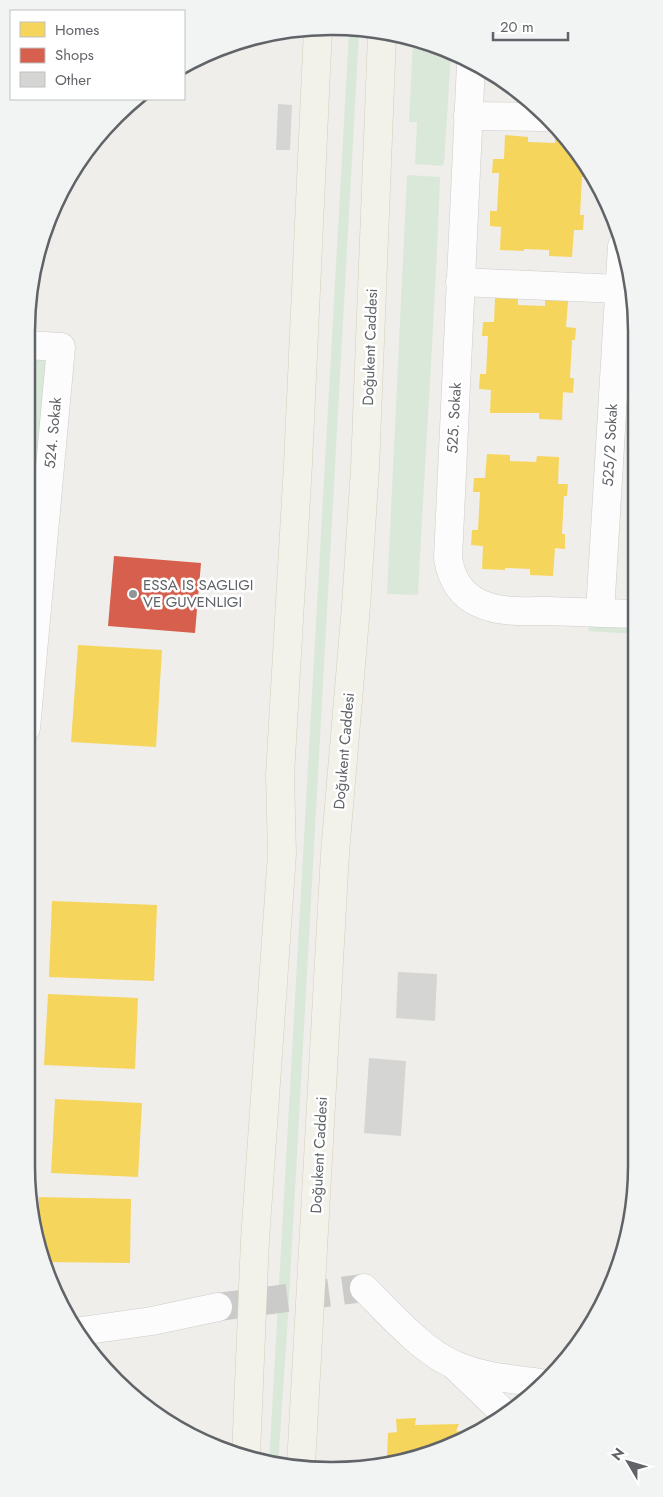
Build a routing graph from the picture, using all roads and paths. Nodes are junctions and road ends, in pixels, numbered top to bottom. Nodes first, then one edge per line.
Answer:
1 (318, 36) edge
2 (382, 40) edge
3 (471, 70) edge
4 (468, 116) junction
5 (535, 117) edge
6 (621, 267) edge
7 (460, 282) junction
8 (619, 290) junction
9 (35, 346) edge
10 (600, 613) junction
11 (628, 614) edge
12 (35, 633) edge
13 (364, 1288) dead end
14 (218, 1307) tunnel mouth
15 (85, 1330) edge
16 (453, 1364) junction
17 (534, 1382) edge
18 (500, 1410) edge
19 (246, 1449) edge
20 (301, 1460) edge

1 - 19 main road
2 - 20 main road, Doğukent Caddesi
3 - 4 street, 525. Sokak
4 - 5 street
4 - 7 street, 525. Sokak
6 - 8 street, 525/2 Sokak
7 - 8 street
7 - 10 street, 525. Sokak
8 - 10 street, 525/2 Sokak
9 - 12 street, 524. Sokak
10 - 11 street, 525. Sokak
13 - 16 street
14 - 15 street
16 - 17 street
16 - 18 street

